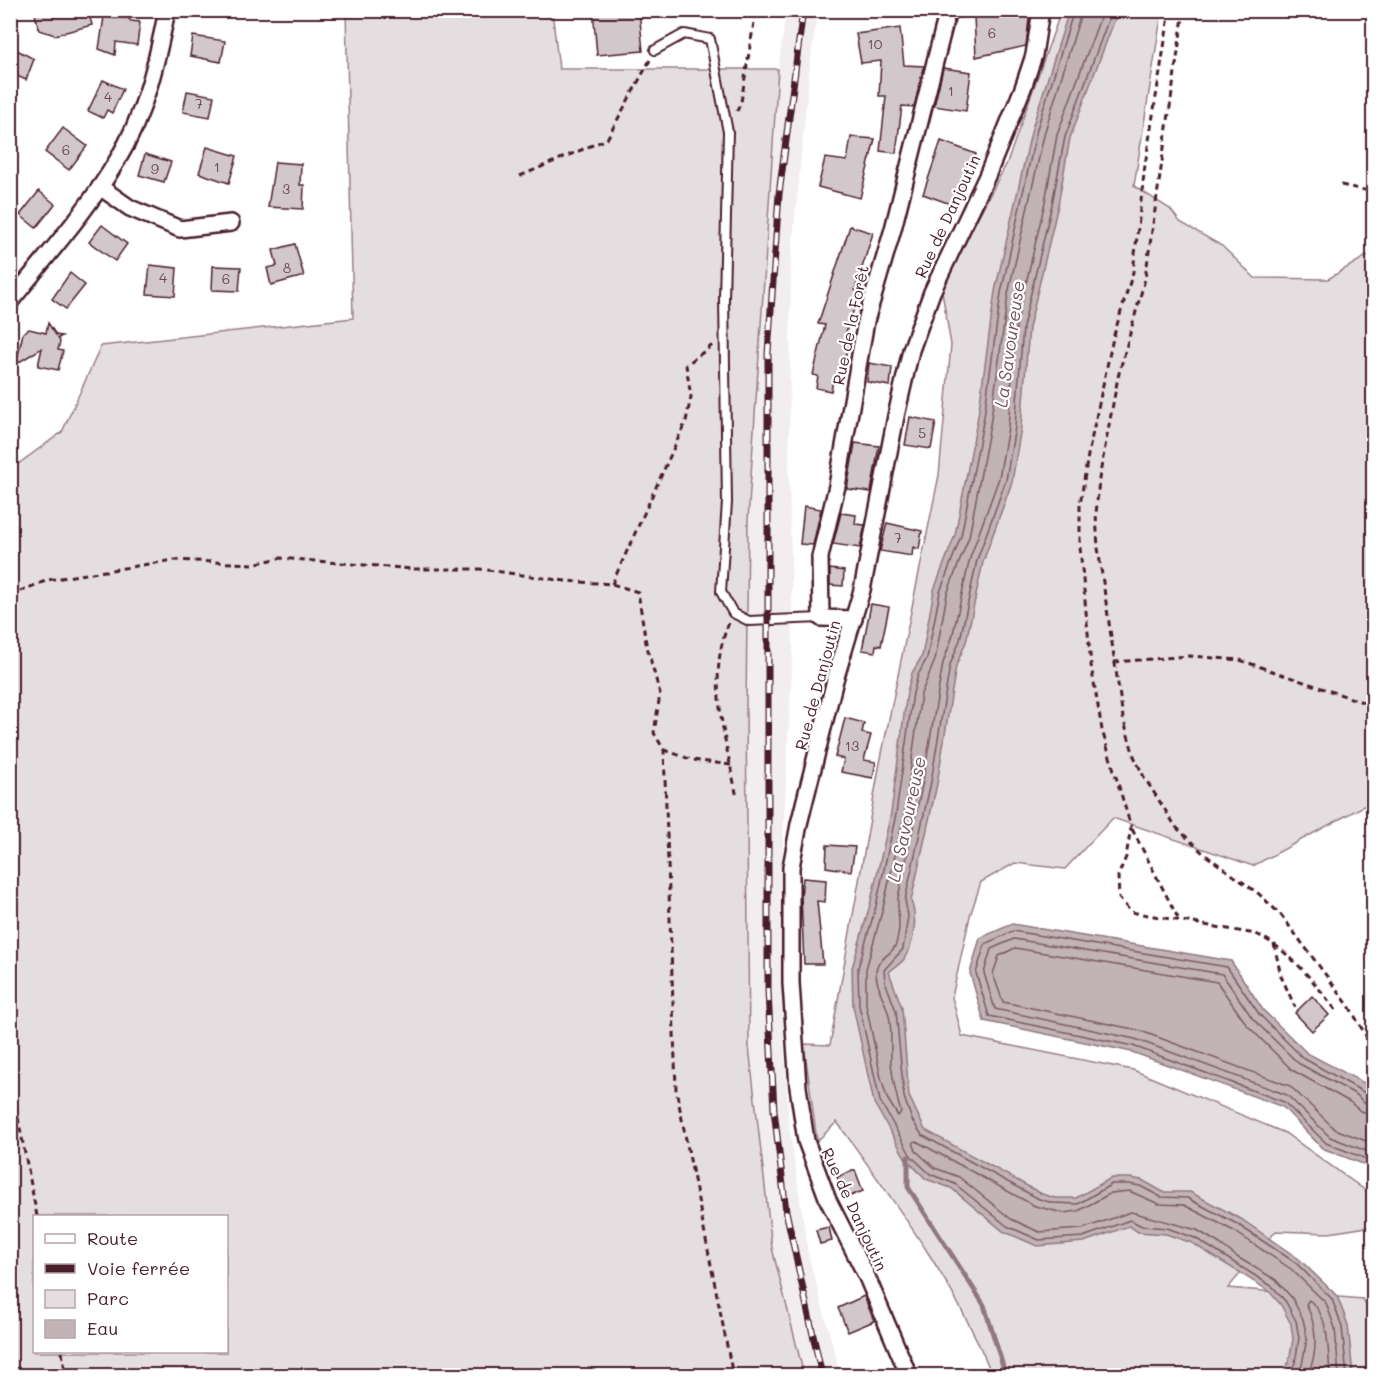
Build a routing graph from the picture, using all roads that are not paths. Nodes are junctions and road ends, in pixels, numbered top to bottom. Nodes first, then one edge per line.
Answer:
1 (167, 10) edge
2 (975, 10) edge
3 (1041, 10) edge
4 (948, 12) edge
5 (655, 50) road end
6 (100, 187) junction
7 (231, 223) dead end
8 (10, 302) edge
9 (821, 618) junction
10 (854, 619) junction
11 (909, 1376) edge

1 - 6 street
2 - 4 lane
3 - 10 street, Rue de Danjoutin
4 - 9 street, Rue de la Forêt
5 - 9 lane
6 - 7 street
6 - 8 street
9 - 10 street
10 - 11 street, Rue de Danjoutin

